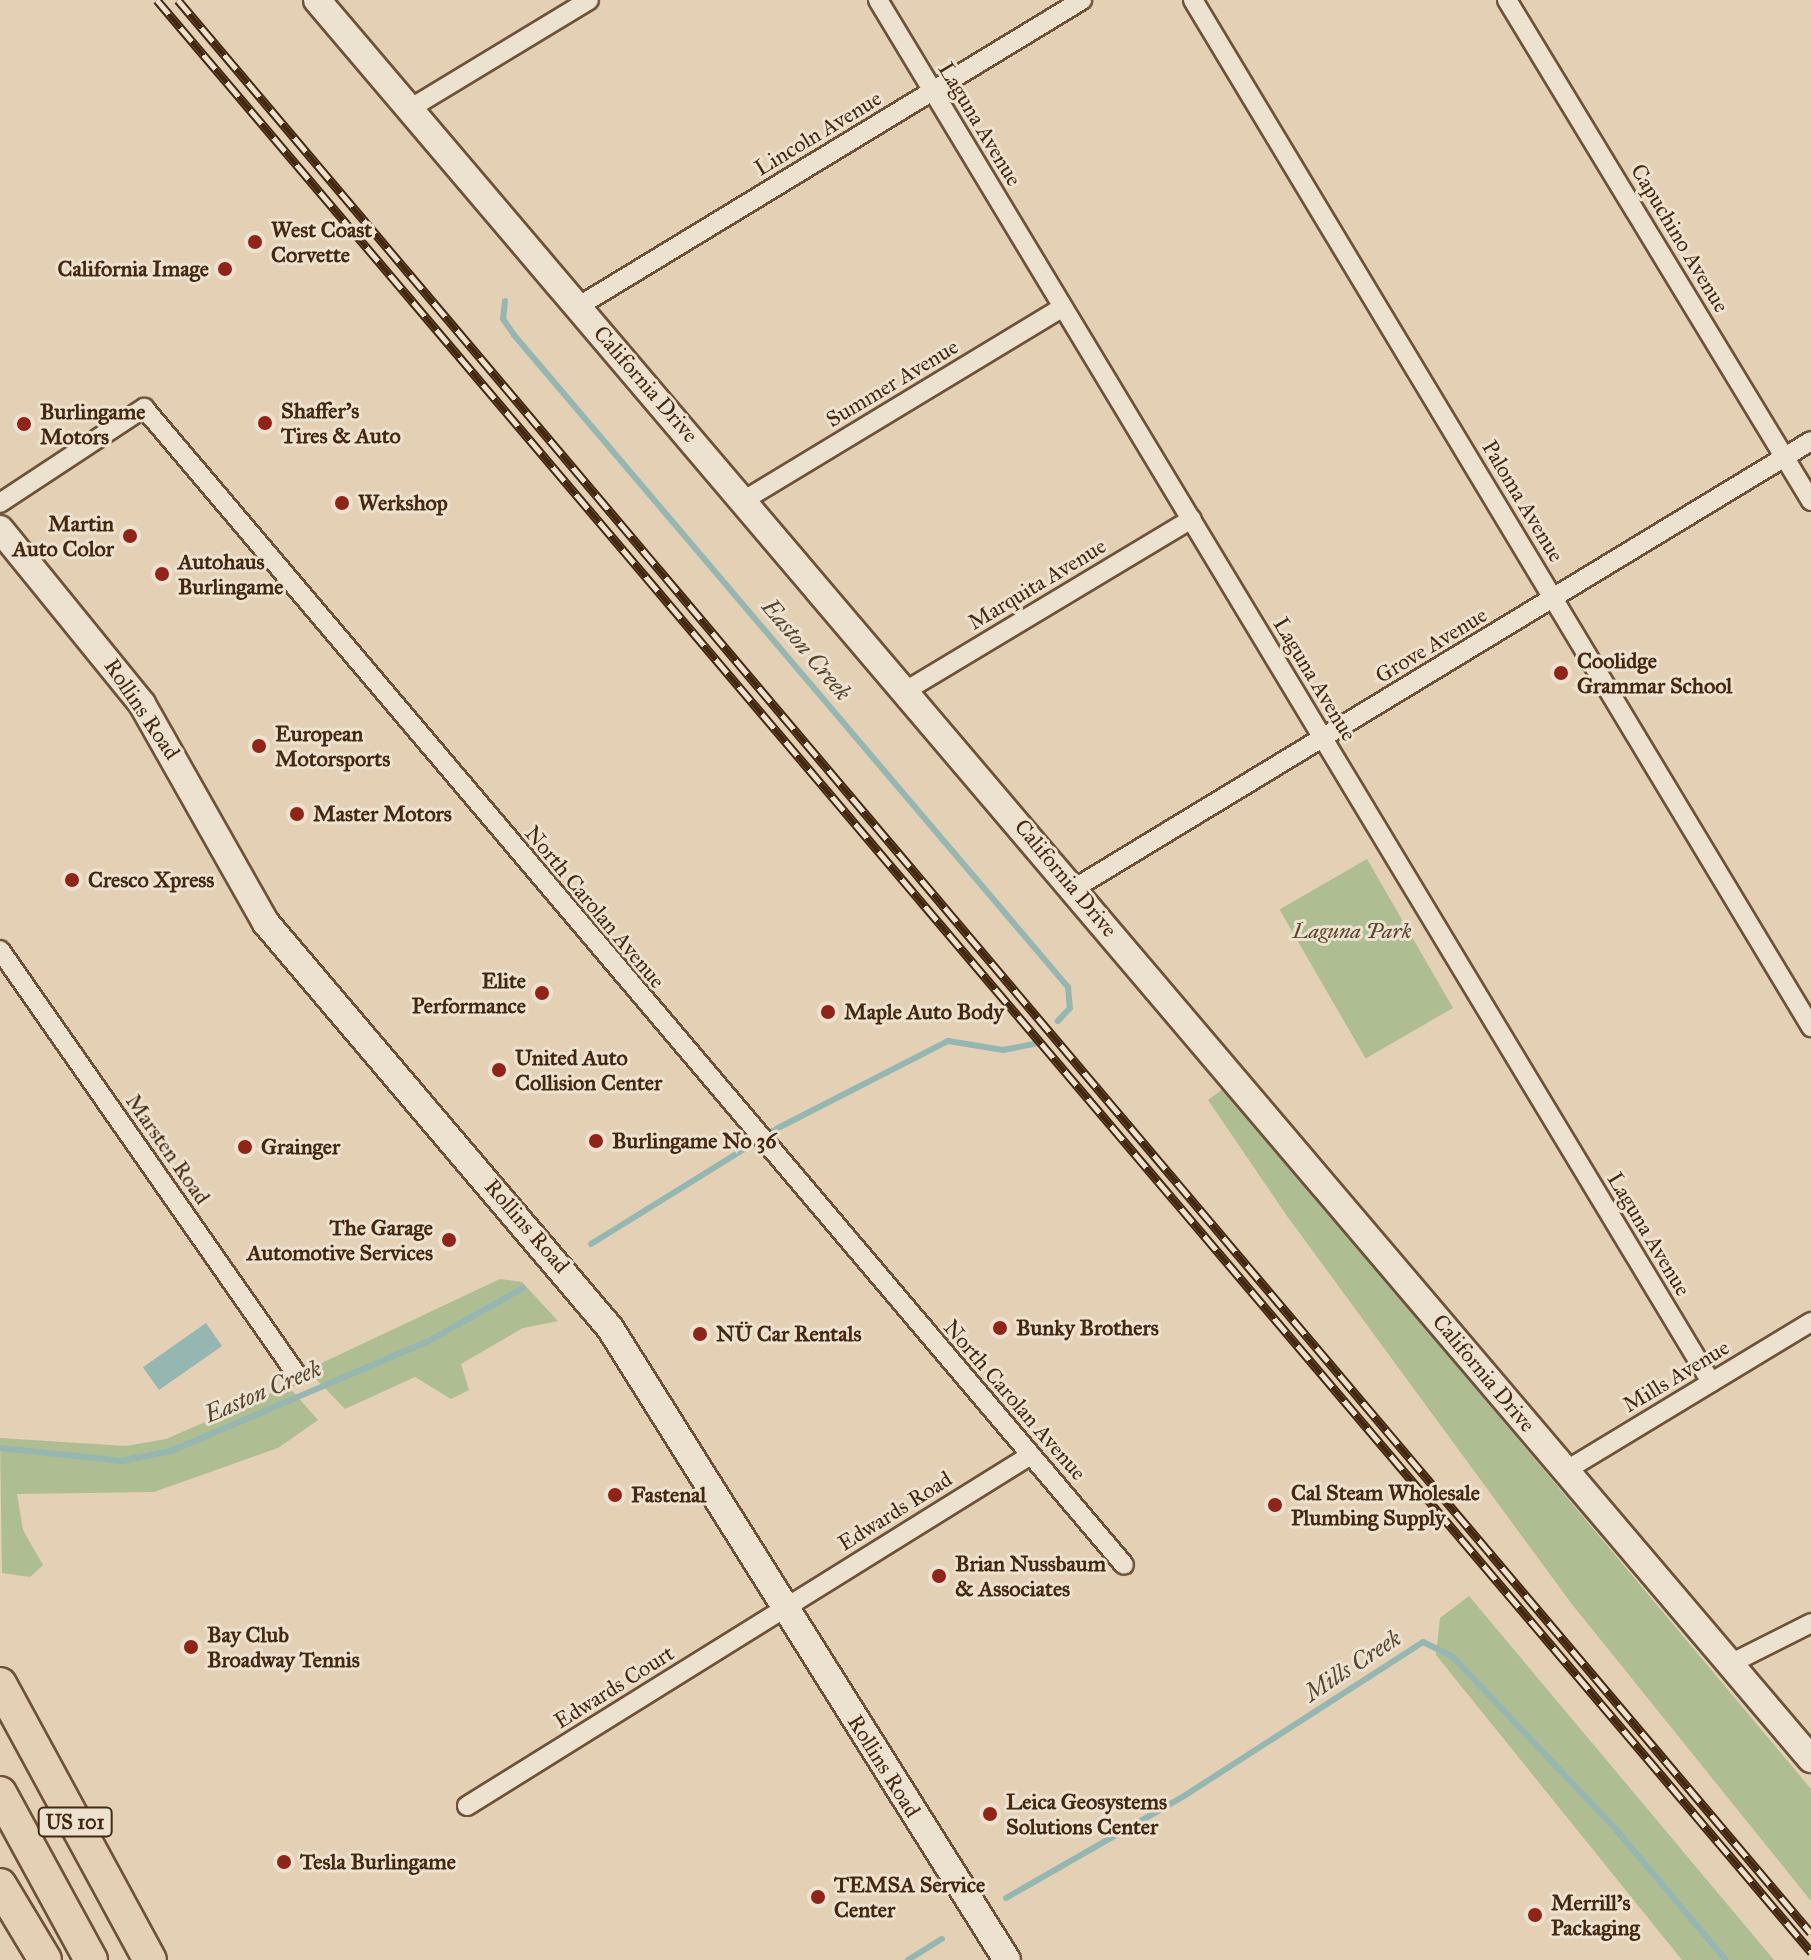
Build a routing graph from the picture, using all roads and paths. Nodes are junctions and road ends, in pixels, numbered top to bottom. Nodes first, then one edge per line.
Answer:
1 (317, 0) edge
2 (589, 0) edge
3 (878, 0) edge
4 (1082, 0) edge
5 (1193, 0) edge
6 (1507, 0) edge
7 (933, 92) junction
8 (411, 108) junction
9 (579, 306) junction
10 (1062, 308) junction
11 (1811, 441) edge
12 (1785, 457) junction
13 (746, 499) junction
14 (1811, 501) edge
15 (0, 503) edge
16 (1192, 519) junction
17 (0, 529) edge
18 (1554, 598) junction
19 (907, 690) junction
20 (1323, 739) junction
21 (1075, 888) junction
22 (0, 950) edge
23 (1811, 1027) edge
24 (1811, 1322) edge
25 (297, 1375) dead end
26 (1711, 1382) junction
27 (1031, 1455) junction
28 (1565, 1471) junction
29 (1124, 1565) dead end
30 (786, 1607) junction
31 (1811, 1623) edge
32 (1730, 1664) junction
33 (0, 1684) edge
34 (1811, 1759) edge
35 (0, 1793) edge
36 (467, 1806) dead end
37 (0, 1885) edge
38 (45, 1960) edge
39 (91, 1960) edge
40 (150, 1960) edge
41 (1007, 1960) edge

1 - 8 street, California Drive
2 - 8 street
3 - 7 street, Laguna Avenue
4 - 7 street, Lincoln Avenue
5 - 18 street, Paloma Avenue
6 - 12 street, Capuchino Avenue
7 - 9 street, Lincoln Avenue
7 - 10 street, Laguna Avenue
8 - 9 street, California Drive
9 - 13 street, California Drive
10 - 13 street, Summer Avenue
10 - 16 street, Laguna Avenue
11 - 12 street, Grove Avenue
12 - 14 street, Capuchino Avenue
12 - 18 street, Grove Avenue
13 - 19 street, California Drive
15 - 27 street, North Carolan Avenue
16 - 19 street, Marquita Avenue
16 - 20 street, Laguna Avenue
17 - 30 street, Rollins Road
18 - 20 street, Grove Avenue
18 - 23 street, Paloma Avenue
19 - 21 street, California Drive
20 - 21 street, Grove Avenue
20 - 26 street, Laguna Avenue
21 - 28 street, California Drive
22 - 25 street, Marsten Road
24 - 26 street, Mills Avenue
26 - 28 street, Mills Avenue
27 - 29 street, North Carolan Avenue
27 - 30 street, Edwards Road
28 - 32 street, California Drive
30 - 36 street, Edwards Court
30 - 41 street, Rollins Road
31 - 32 street
32 - 34 street, California Drive
33 - 40 highway, US 101
35 - 39 highway, US 101
37 - 38 highway

